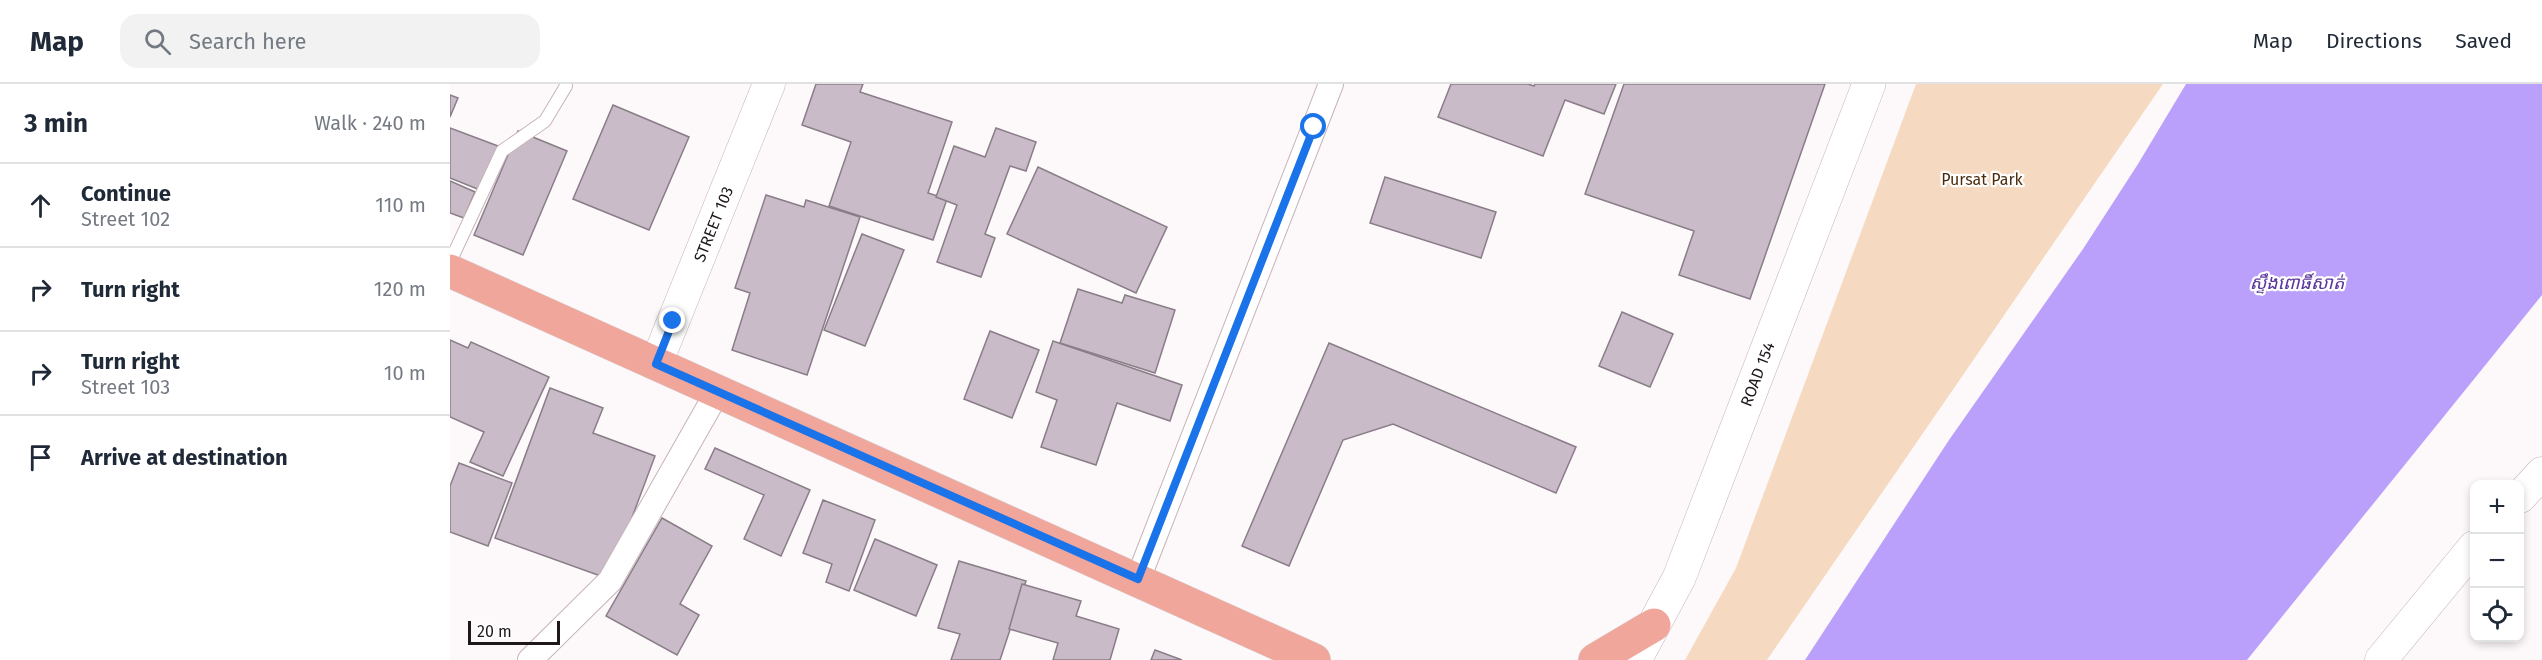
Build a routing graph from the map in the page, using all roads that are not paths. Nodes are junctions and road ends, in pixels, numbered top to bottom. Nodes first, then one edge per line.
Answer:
1 (769, 84) edge
2 (1331, 84) edge
3 (1869, 84) edge
4 (566, 86) dead end
5 (450, 262) edge
6 (450, 271) edge
7 (656, 364) junction
8 (718, 392) junction
9 (2542, 473) edge
10 (2524, 493) edge
11 (2470, 553) edge
12 (1138, 579) junction
13 (1654, 625) junction
14 (530, 660) edge
15 (1314, 660) edge
16 (1595, 660) edge
17 (1635, 660) edge
18 (2381, 660) edge

1 - 7 street, STREET 103
2 - 12 street
3 - 13 main road, ROAD 154
4 - 5 lane
6 - 7 main road
7 - 8 main road
8 - 12 main road
8 - 14 street
9 - 10 street
11 - 18 street
12 - 15 main road
13 - 16 main road
13 - 17 main road, ROAD 154

